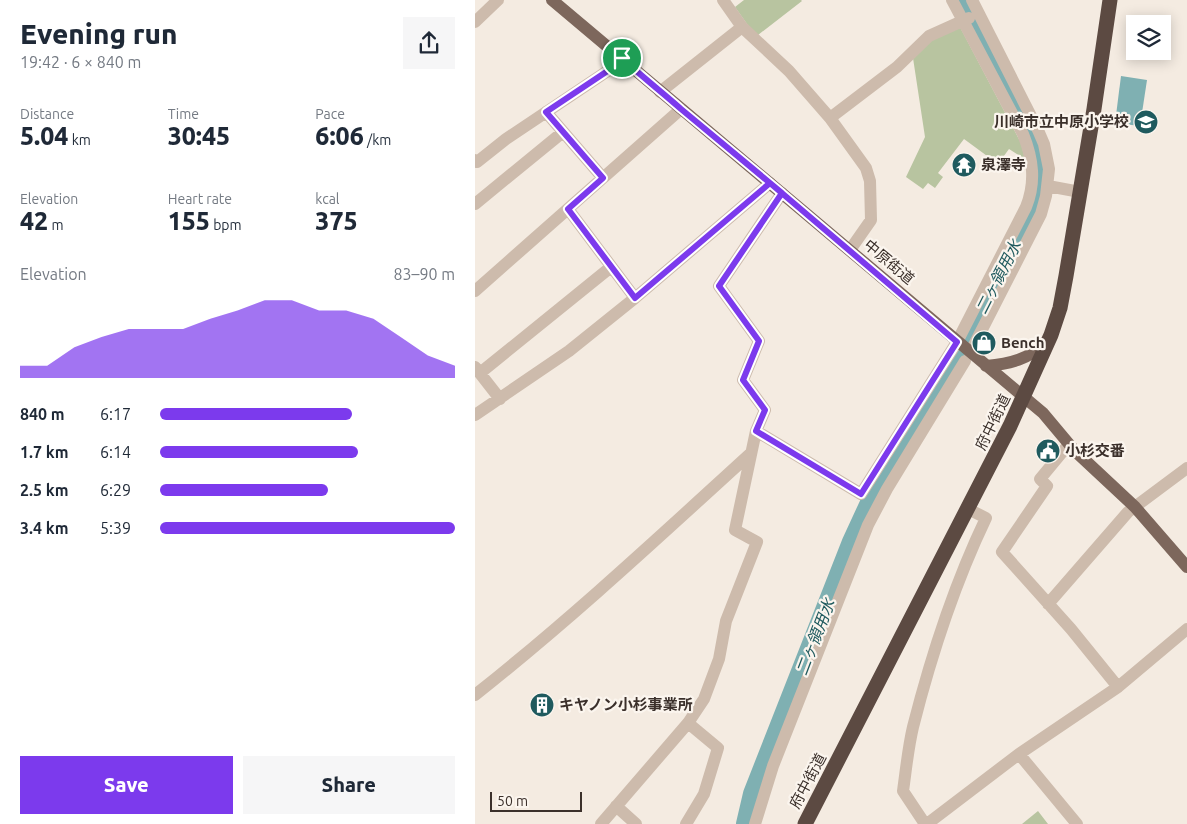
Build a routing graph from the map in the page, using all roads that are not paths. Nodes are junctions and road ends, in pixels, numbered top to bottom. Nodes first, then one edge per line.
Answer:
1 (498, 0) edge
2 (551, 0) edge
3 (723, 0) edge
4 (952, 0) edge
5 (972, 0) edge
6 (1110, 0) edge
7 (979, 13) junction
8 (963, 21) junction
9 (475, 22) edge
10 (742, 27) junction
11 (622, 58) junction
12 (660, 92) junction
13 (681, 109) junction
14 (546, 112) junction
15 (831, 118) junction
16 (563, 132) junction
17 (475, 160) edge
18 (603, 178) junction
19 (770, 183) junction
20 (1048, 186) junction
21 (1079, 192) junction
22 (782, 193) junction
23 (475, 204) edge
24 (568, 209) junction
25 (850, 250) junction
26 (611, 267) junction
27 (475, 291) edge
28 (635, 298) junction
29 (957, 342) junction
30 (1048, 342) junction
31 (967, 357) junction
32 (986, 366) junction
33 (477, 370) edge
34 (1024, 398) junction
35 (500, 399) junction
36 (475, 415) edge
37 (756, 431) junction
38 (1069, 444) junction
39 (750, 454) junction
40 (1187, 468) edge
41 (1135, 507) junction
42 (968, 509) junction
43 (1187, 567) edge
44 (1048, 604) junction
45 (1187, 629) edge
46 (1118, 687) junction
47 (475, 695) edge
48 (688, 723) junction
49 (1019, 754) junction
50 (617, 806) junction
51 (601, 824) edge
52 (636, 824) edge
53 (686, 824) edge
54 (755, 824) edge
55 (805, 824) edge
56 (926, 824) edge
57 (1077, 824) edge

1 - 9 street
2 - 11 main road, 中原街道
3 - 10 street
4 - 8 street
5 - 7 street
6 - 21 highway, 府中街道
7 - 8 street
7 - 20 street
8 - 15 street
8 - 29 street
10 - 12 street
10 - 15 street
11 - 12 main road, 中原街道
11 - 14 street
12 - 13 main road, 中原街道
13 - 18 street
13 - 19 main road, 中原街道
14 - 16 street
14 - 17 street
15 - 25 street
16 - 18 street
16 - 23 street
18 - 24 street
19 - 22 main road, 中原街道
19 - 28 street
20 - 21 street
20 - 31 street
21 - 30 highway, 府中街道
22 - 25 main road, 中原街道
22 - 37 street
24 - 26 street
24 - 27 street
25 - 29 main road, 中原街道
26 - 28 street
26 - 33 street
28 - 35 street
29 - 31 main road, 中原街道
29 - 37 street
30 - 32 main road
30 - 34 highway, 府中街道
31 - 32 main road, 中原街道
31 - 54 street
32 - 34 main road, 中原街道
33 - 35 street
34 - 38 main road, 中原街道
34 - 42 highway, 府中街道
35 - 36 street
37 - 39 street
38 - 41 main road, 中原街道
38 - 44 street
39 - 47 street
39 - 48 street
40 - 41 street
41 - 43 main road, 中原街道
41 - 44 street
42 - 55 highway, 府中街道
42 - 56 street
44 - 46 street
45 - 46 street
46 - 49 street
48 - 50 street
48 - 53 street
49 - 56 street
49 - 57 street
50 - 51 street
50 - 52 street

